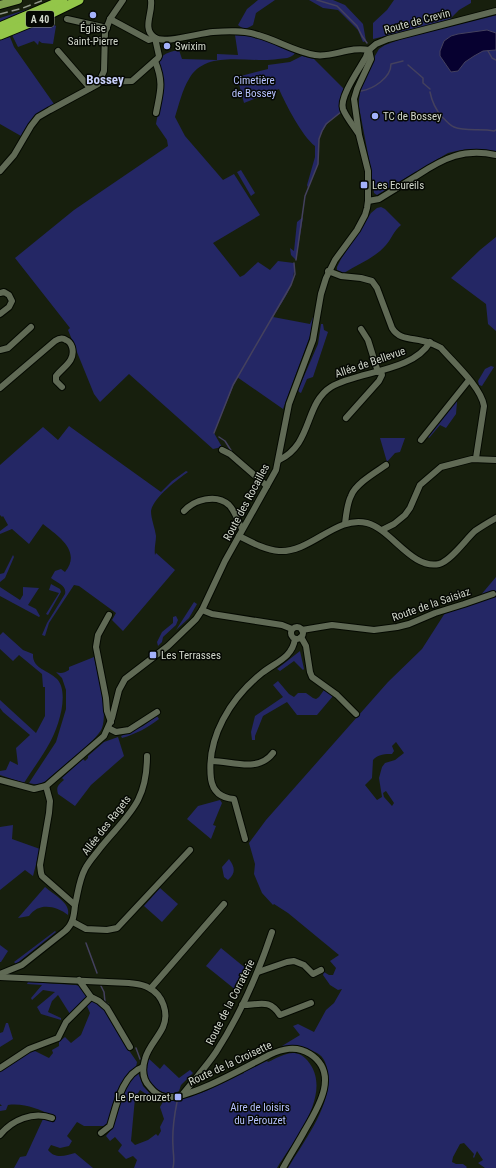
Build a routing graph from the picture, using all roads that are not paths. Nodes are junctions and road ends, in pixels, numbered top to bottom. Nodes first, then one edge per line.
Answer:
1 (18, 0) edge
2 (63, 0) edge
3 (79, 0) edge
4 (123, 0) edge
5 (151, 0) edge
6 (0, 5) edge
7 (496, 11) edge
8 (110, 18) junction
9 (67, 19) dead end
10 (0, 27) edge
11 (107, 28) junction
12 (0, 35) edge
13 (155, 38) junction
14 (369, 50) junction
15 (58, 51) dead end
16 (155, 61) junction
17 (100, 81) junction
18 (90, 88) junction
19 (156, 113) dead end
20 (359, 135) junction
21 (496, 155) edge
22 (0, 171) edge
23 (368, 201) junction
24 (328, 272) junction
25 (0, 293) edge
26 (0, 314) edge
27 (31, 327) dead end
28 (361, 329) dead end
29 (430, 342) junction
30 (0, 350) edge
31 (380, 371) junction
32 (470, 380) junction
33 (62, 387) dead end
34 (0, 388) edge
35 (346, 418) dead end
36 (421, 440) dead end
37 (222, 450) dead end
38 (476, 458) junction
39 (279, 460) junction
40 (496, 460) edge
41 (386, 465) dead end
42 (268, 486) junction
43 (184, 512) dead end
44 (496, 518) edge
45 (345, 524) junction
46 (242, 529) junction
47 (382, 530) junction
48 (239, 536) junction
49 (493, 594) dead end
50 (202, 610) junction
51 (109, 615) dead end
52 (292, 629) junction
53 (302, 630) junction
54 (298, 638) junction
55 (157, 712) dead end
56 (356, 714) dead end
57 (110, 725) junction
58 (273, 753) dead end
59 (147, 756) dead end
60 (212, 761) junction
61 (0, 780) edge
62 (46, 786) junction
63 (245, 838) dead end
64 (190, 850) dead end
65 (224, 904) dead end
66 (75, 905) junction
67 (73, 922) junction
68 (272, 932) dead end
69 (321, 970) dead end
70 (258, 972) junction
71 (0, 974) edge
72 (0, 977) edge
73 (80, 980) junction
74 (151, 988) junction
75 (91, 997) junction
76 (312, 1003) dead end
77 (242, 1005) junction
78 (130, 1047) dead end
79 (143, 1067) junction
80 (0, 1068) edge
81 (182, 1096) junction
82 (52, 1118) dead end
83 (101, 1133) dead end
84 (0, 1135) edge
85 (283, 1168) edge

1 - 6 main road
2 - 10 highway, A 40
3 - 12 highway, A 40
4 - 8 street
5 - 13 street
7 - 14 street, Route de Crevin
8 - 11 street
8 - 13 street
9 - 11 street
11 - 17 street
13 - 14 street
13 - 16 street
14 - 20 street
14 - 20 street
15 - 18 street
16 - 17 street
16 - 19 street
17 - 18 street
18 - 22 street
20 - 23 street, Route des Rocailles
21 - 23 street
23 - 24 street, Route des Rocailles
24 - 29 street
24 - 39 street, Route des Rocailles
25 - 26 street
27 - 30 street
28 - 31 street
29 - 31 street, Allée de Bellevue
29 - 32 street
31 - 35 street
31 - 39 street, Allée de Bellevue
32 - 36 street
32 - 38 street
33 - 34 street
37 - 42 street
38 - 40 street
38 - 47 street
39 - 42 street, Route des Rocailles
41 - 45 street
42 - 46 street, Route des Rocailles
43 - 46 street
44 - 47 street
45 - 47 street
45 - 48 street
46 - 48 street, Route des Rocailles
48 - 50 street, Route des Rocailles
49 - 53 street, Route de la Saisiaz
50 - 52 street
50 - 57 street, Route des Rocailles
51 - 57 street
52 - 53 street
52 - 54 street
53 - 54 street
54 - 56 street
54 - 60 street
55 - 57 street
57 - 62 street
58 - 60 street
59 - 66 street, Allée des Ragets
60 - 63 street
61 - 62 street
62 - 66 street
64 - 67 street
65 - 74 street
66 - 67 street, Allée des Ragets
67 - 71 street
68 - 70 street, Route de la Corraterie
69 - 70 street
70 - 77 street, Route de la Corraterie
72 - 73 street
73 - 74 street
73 - 75 street
74 - 79 street
75 - 78 street
75 - 80 street
76 - 77 street
77 - 81 street, Route de la Corraterie
79 - 81 street, Route de la Croisette
79 - 83 street
81 - 85 street, Route de la Croisette
82 - 84 street

